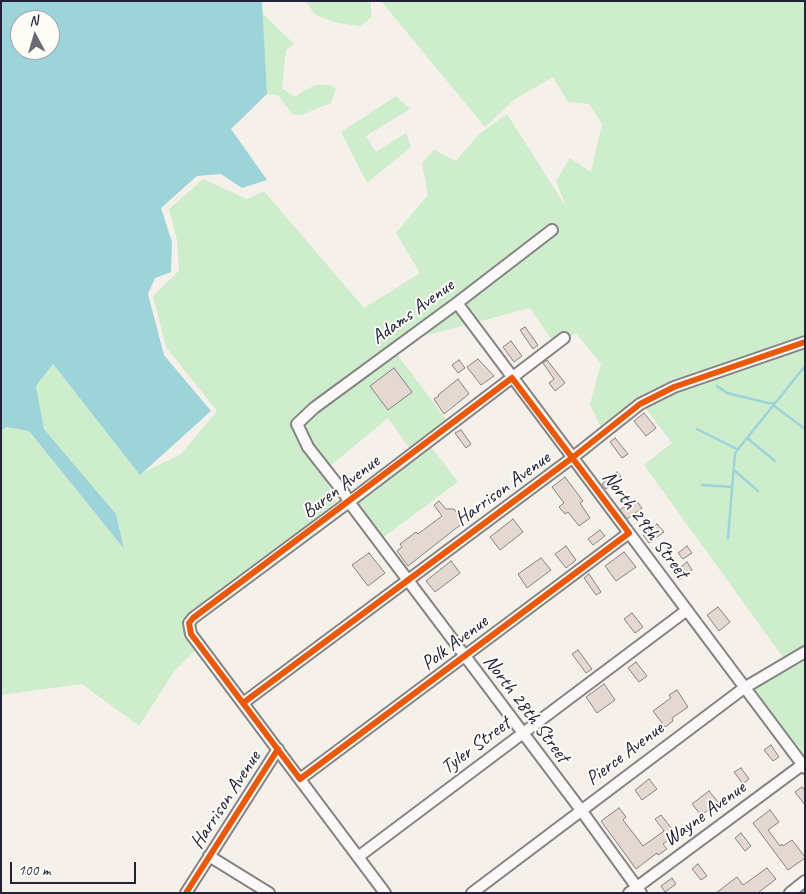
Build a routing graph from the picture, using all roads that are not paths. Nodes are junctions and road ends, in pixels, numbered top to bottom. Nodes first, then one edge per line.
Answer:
1 (552, 230) dead end
2 (456, 303) junction
3 (564, 338) dead end
4 (805, 342) edge
5 (512, 378) junction
6 (297, 424) joint
7 (572, 458) junction
8 (349, 502) junction
9 (629, 533) junction
10 (408, 580) junction
11 (687, 610) junction
12 (805, 652) edge
13 (465, 657) junction
14 (744, 688) junction
15 (243, 703) junction
16 (522, 733) junction
17 (278, 749) junction
18 (803, 766) edge
19 (300, 779) junction
20 (580, 810) junction
21 (209, 856) junction
22 (358, 857) junction
23 (805, 881) edge
24 (635, 891) edge
25 (186, 893) edge
26 (269, 893) edge
27 (385, 893) edge
28 (472, 893) edge
29 (790, 893) edge

1 - 2 street, Adams Avenue
2 - 5 street, North 29th Street
2 - 6 street, Adams Avenue
3 - 5 street, Buren Avenue
4 - 7 street, Harrison Avenue
5 - 7 street, North 29th Street
5 - 8 street, Buren Avenue
6 - 8 street, North 28th Street
7 - 9 street, North 29th Street
7 - 10 street, Harrison Avenue
8 - 10 street, North 28th Street
8 - 15 street, Buren Avenue
9 - 11 street, North 29th Street
9 - 13 street, Polk Avenue
10 - 13 street, North 28th Street
10 - 15 street, Harrison Avenue
11 - 14 street, North 29th Street
11 - 16 street, Tyler Street
12 - 14 street, Pierce Avenue
13 - 16 street, North 28th Street
13 - 19 street, Polk Avenue
14 - 18 street, North 29th Street
14 - 20 street, Pierce Avenue
15 - 17 street
16 - 20 street, North 28th Street
16 - 22 street, Tyler Street
17 - 19 street
17 - 21 street, Harrison Avenue
18 - 24 street, Wayne Avenue
19 - 22 street
20 - 24 street, North 28th Street
20 - 28 street, Pierce Avenue
21 - 25 street, Harrison Avenue
21 - 26 street
22 - 27 street
23 - 29 street

